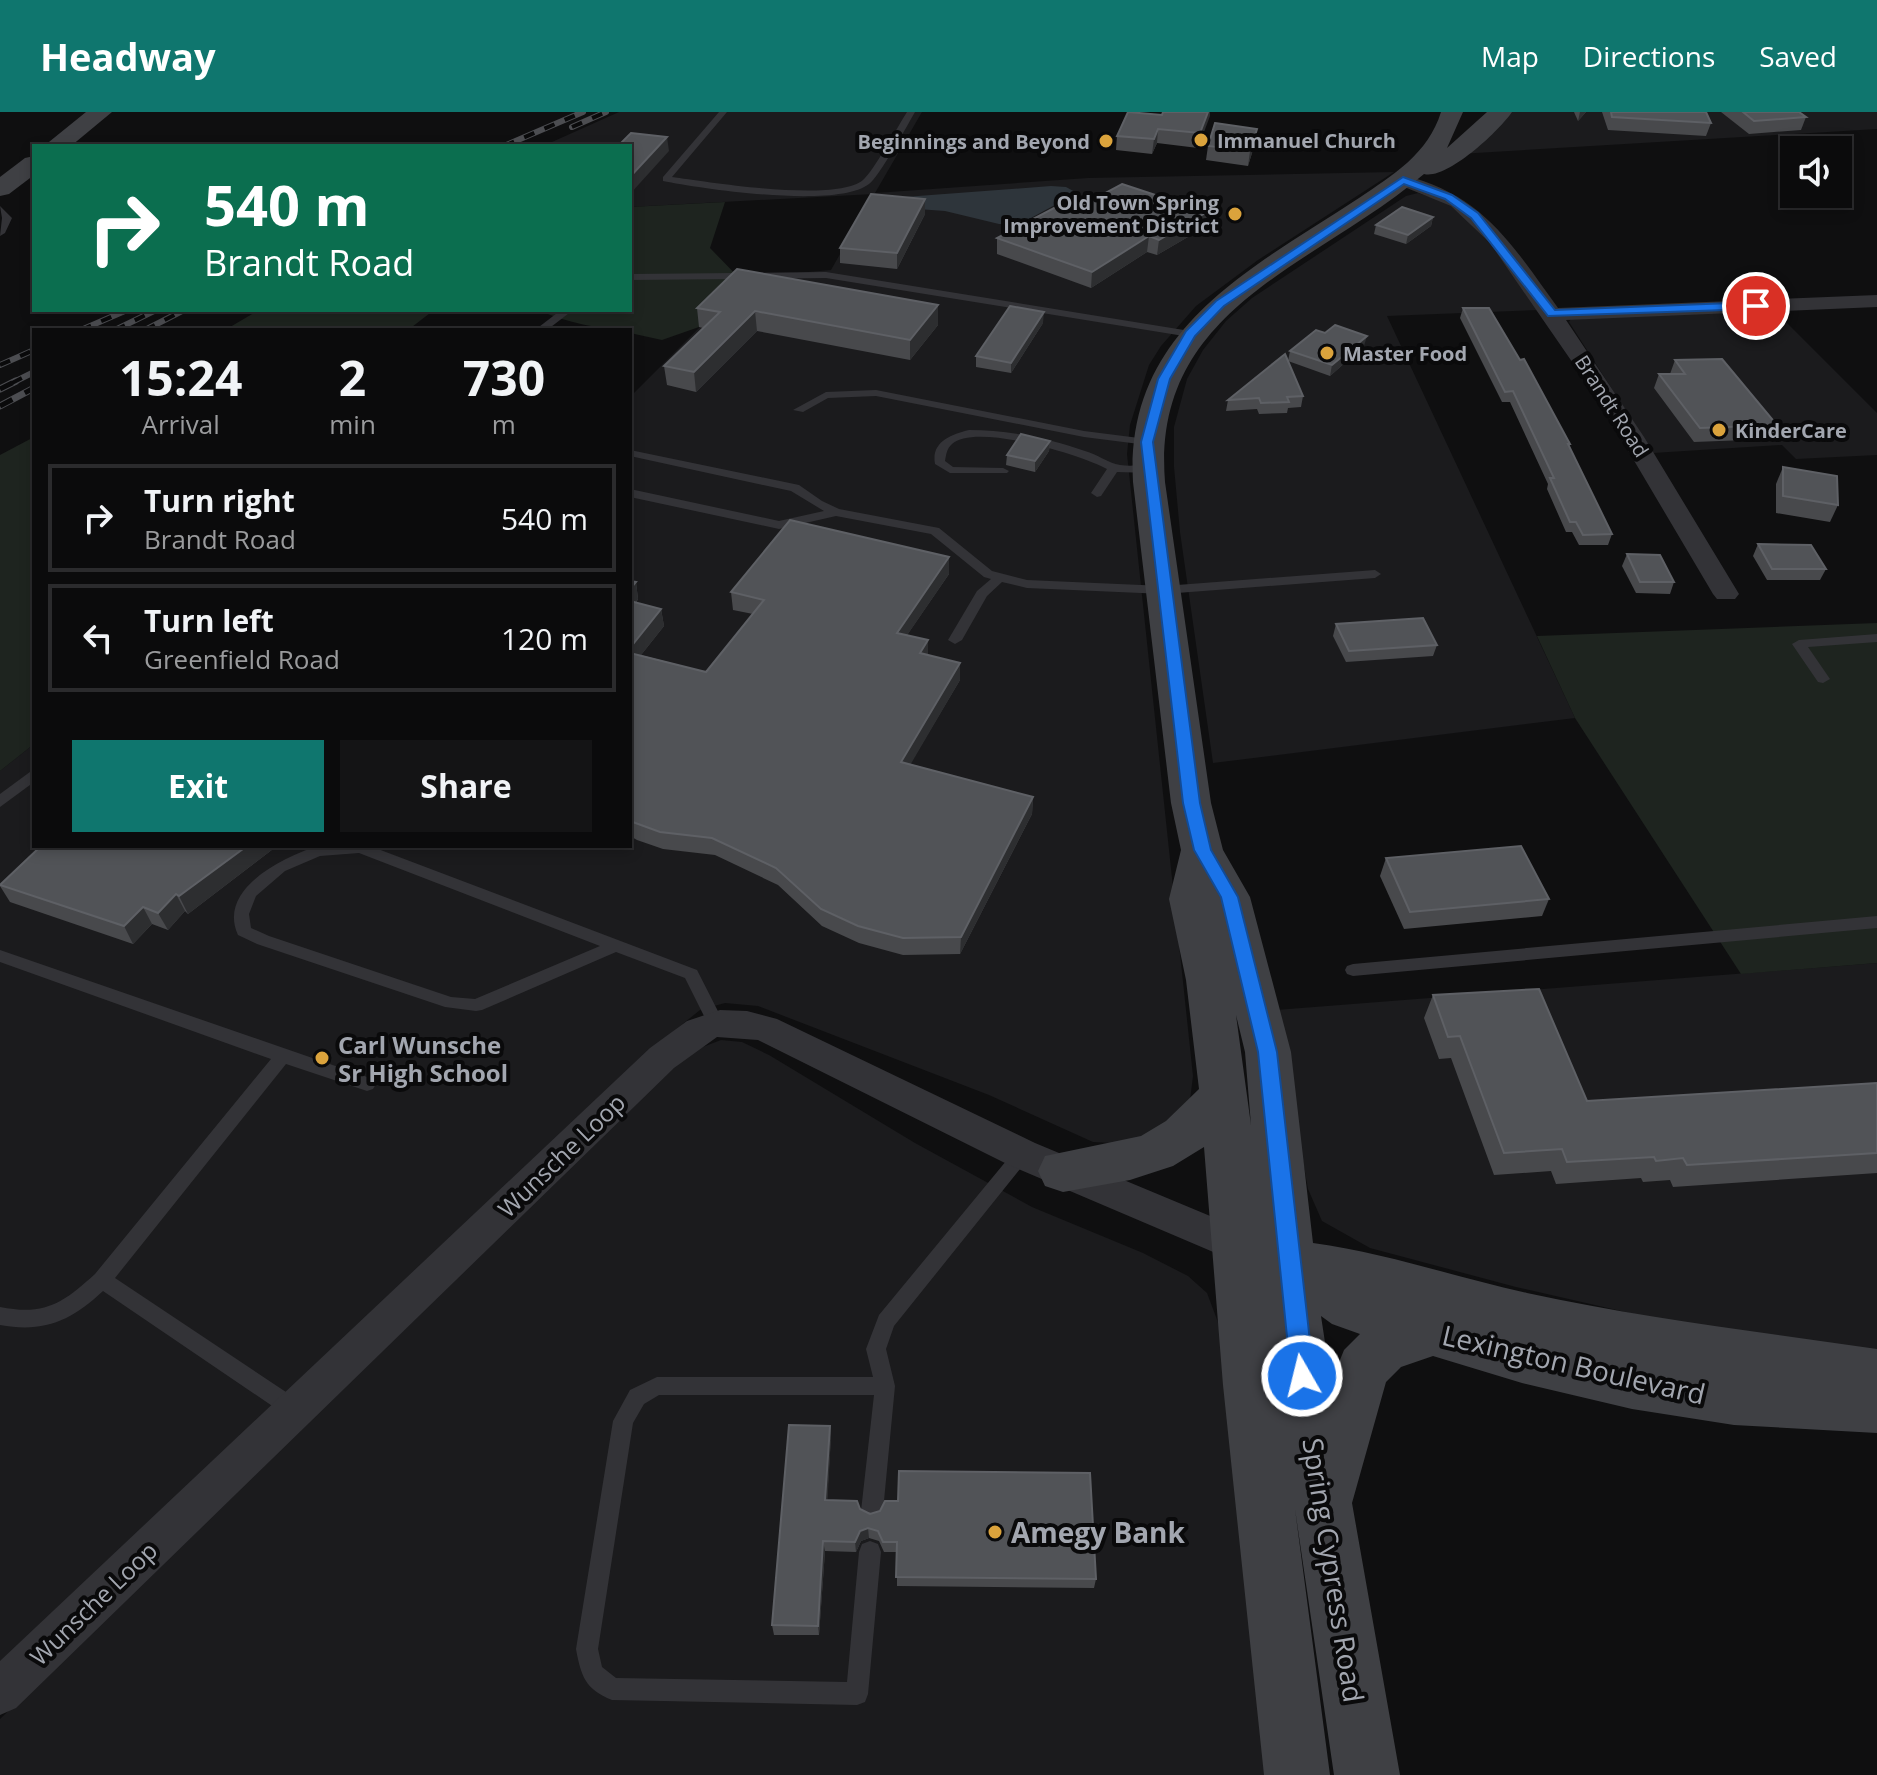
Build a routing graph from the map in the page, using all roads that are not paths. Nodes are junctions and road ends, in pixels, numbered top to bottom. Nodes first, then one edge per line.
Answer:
1 (101, 112) edge
2 (723, 112) edge
3 (911, 112) edge
4 (1452, 112) edge
5 (1501, 112) edge
6 (59, 144) edge
7 (32, 165) edge
8 (1403, 180) junction
9 (0, 189) edge
10 (0, 209) edge
11 (0, 233) edge
12 (632, 277) edge
13 (1877, 301) edge
14 (565, 312) edge
15 (1552, 314) junction
16 (543, 328) edge
17 (1190, 334) junction
18 (799, 410) dead end
19 (632, 453) edge
20 (1148, 456) junction
21 (1114, 468) junction
22 (1003, 471) dead end
23 (632, 493) edge
24 (1097, 493) dead end
25 (836, 512) junction
26 (1375, 574) dead end
27 (1000, 577) junction
28 (1164, 590) junction
29 (1726, 594) dead end
30 (1877, 638) edge
31 (955, 640) dead end
32 (1823, 679) dead end
33 (32, 776) edge
34 (0, 802) edge
35 (1202, 850) junction
36 (1877, 922) edge
37 (615, 946) junction
38 (0, 956) edge
39 (1353, 970) dead end
40 (716, 1023) junction
41 (283, 1056) junction
42 (367, 1084) dead end
43 (1224, 1095) junction
44 (1043, 1162) junction
45 (1264, 1254) junction
46 (102, 1280) junction
47 (0, 1316) edge
48 (1432, 1332) junction
49 (1877, 1374) edge
50 (885, 1386) junction
51 (1877, 1407) edge
52 (294, 1409) junction
53 (872, 1511) edge
54 (1325, 1512) junction
55 (870, 1552) dead end
56 (0, 1692) edge
57 (1297, 1775) edge
58 (1367, 1775) edge

1 - 6 main road
2 - 3 lane
4 - 8 main road, Spring Cypress Road
5 - 8 main road
7 - 9 main road
8 - 15 street, Brandt Road
8 - 17 main road, Spring Cypress Road
10 - 11 lane
12 - 17 lane
13 - 15 street
14 - 16 lane
15 - 29 street, Brandt Road
17 - 20 main road, Spring Cypress Road
18 - 20 lane
19 - 25 lane
20 - 21 lane
20 - 28 main road, Spring Cypress Road
21 - 22 lane
21 - 24 lane
23 - 25 lane
25 - 27 lane
26 - 28 lane
27 - 28 lane
27 - 31 lane
28 - 35 main road, Spring Cypress Road
30 - 32 lane
33 - 34 lane
35 - 43 main road, Spring Cypress Road
35 - 45 main road, Spring Cypress Road
36 - 39 lane
37 - 37 lane
37 - 40 lane
38 - 41 lane
40 - 44 street
40 - 52 street, Wunsche Loop
41 - 42 lane
41 - 46 lane
43 - 44 main road
43 - 45 main road, Spring Cypress Road
44 - 45 street
44 - 50 lane
45 - 48 main road, Lexington Boulevard
45 - 49 main road, Lexington Boulevard
45 - 54 main road, Spring Cypress Road
45 - 57 main road, Spring Cypress Road
46 - 47 lane
46 - 52 lane
48 - 51 main road, Lexington Boulevard
48 - 54 main road
50 - 53 lane
50 - 55 lane
52 - 56 street, Wunsche Loop
54 - 58 main road, Spring Cypress Road

